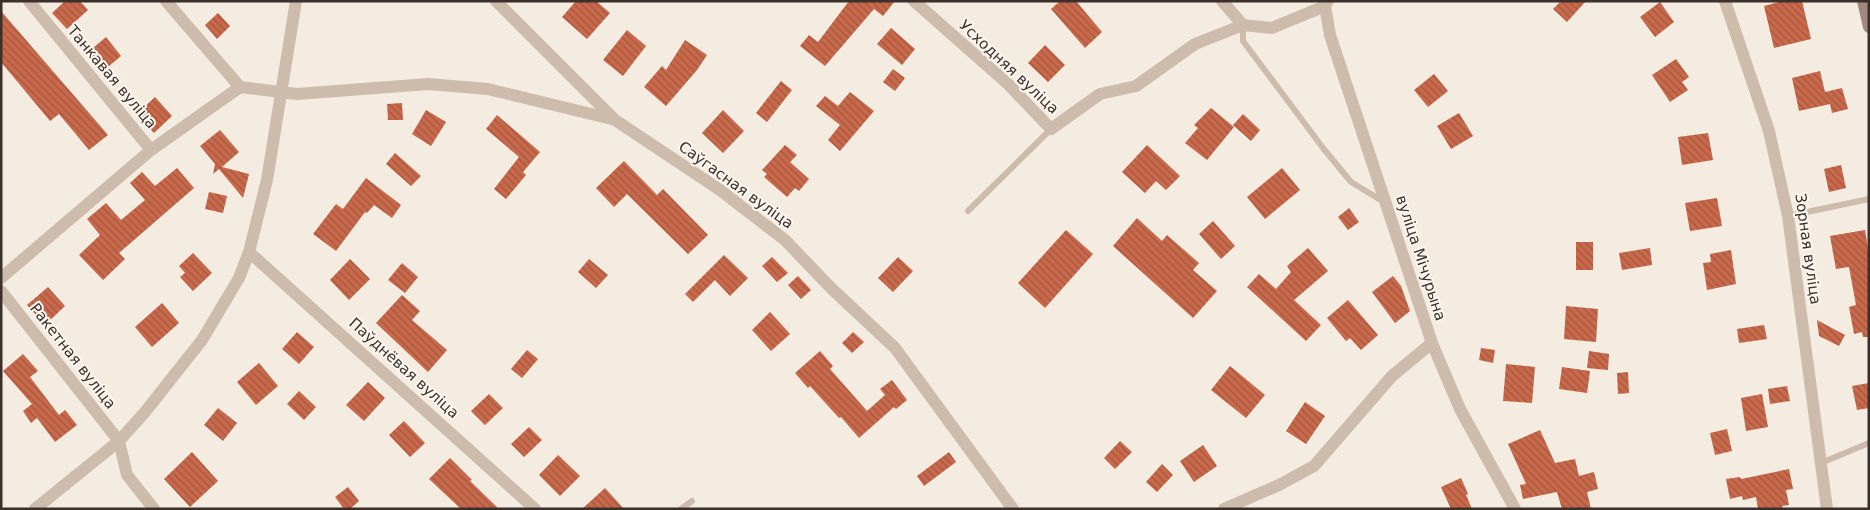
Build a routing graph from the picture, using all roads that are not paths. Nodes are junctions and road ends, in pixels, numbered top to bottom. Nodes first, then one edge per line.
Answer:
1 (29, 1) edge
2 (166, 1) edge
3 (296, 1) edge
4 (496, 1) edge
5 (914, 1) edge
6 (1222, 1) edge
7 (1725, 1) edge
8 (1863, 1) edge
9 (1326, 4) edge
10 (1243, 25) junction
11 (1869, 27) edge
12 (240, 87) junction
13 (282, 93) junction
14 (615, 120) junction
15 (1051, 129) junction
16 (152, 150) junction
17 (1869, 198) edge
18 (1385, 202) junction
19 (968, 211) dead end
20 (1788, 216) junction
21 (249, 252) junction
22 (1, 278) edge
23 (1, 291) edge
24 (1432, 343) junction
25 (119, 441) junction
26 (1869, 443) edge
27 (1821, 463) junction
28 (692, 501) dead end
29 (1012, 508) edge
30 (35, 509) edge
31 (154, 509) edge
32 (535, 509) edge
33 (682, 509) edge
34 (1224, 509) edge
35 (1515, 509) edge
36 (1827, 509) edge

1 - 16 street, Танкавая вуліца
2 - 12 street
3 - 13 street
4 - 14 street, Саўгасная вуліца
5 - 15 street, Усходняя вуліца
6 - 10 street
7 - 20 street, Зорная вуліца
8 - 11 main road
9 - 10 street
9 - 18 street, вуліца Мічурына
10 - 15 street, Усходняя вуліца
10 - 18 lane
12 - 13 street
12 - 16 street
13 - 14 street
13 - 21 street
14 - 29 street, Саўгасная вуліца
15 - 19 lane
16 - 22 street
17 - 20 lane
18 - 24 street, вуліца Мічурына
20 - 27 street, Зорная вуліца
21 - 25 street
21 - 32 street, Паўднёвая вуліца
23 - 25 street, Ракетная вуліца
24 - 34 street
24 - 35 street, вуліца Мічурына
25 - 30 street
25 - 31 street
26 - 27 lane
27 - 36 street, Зорная вуліца
28 - 33 lane

